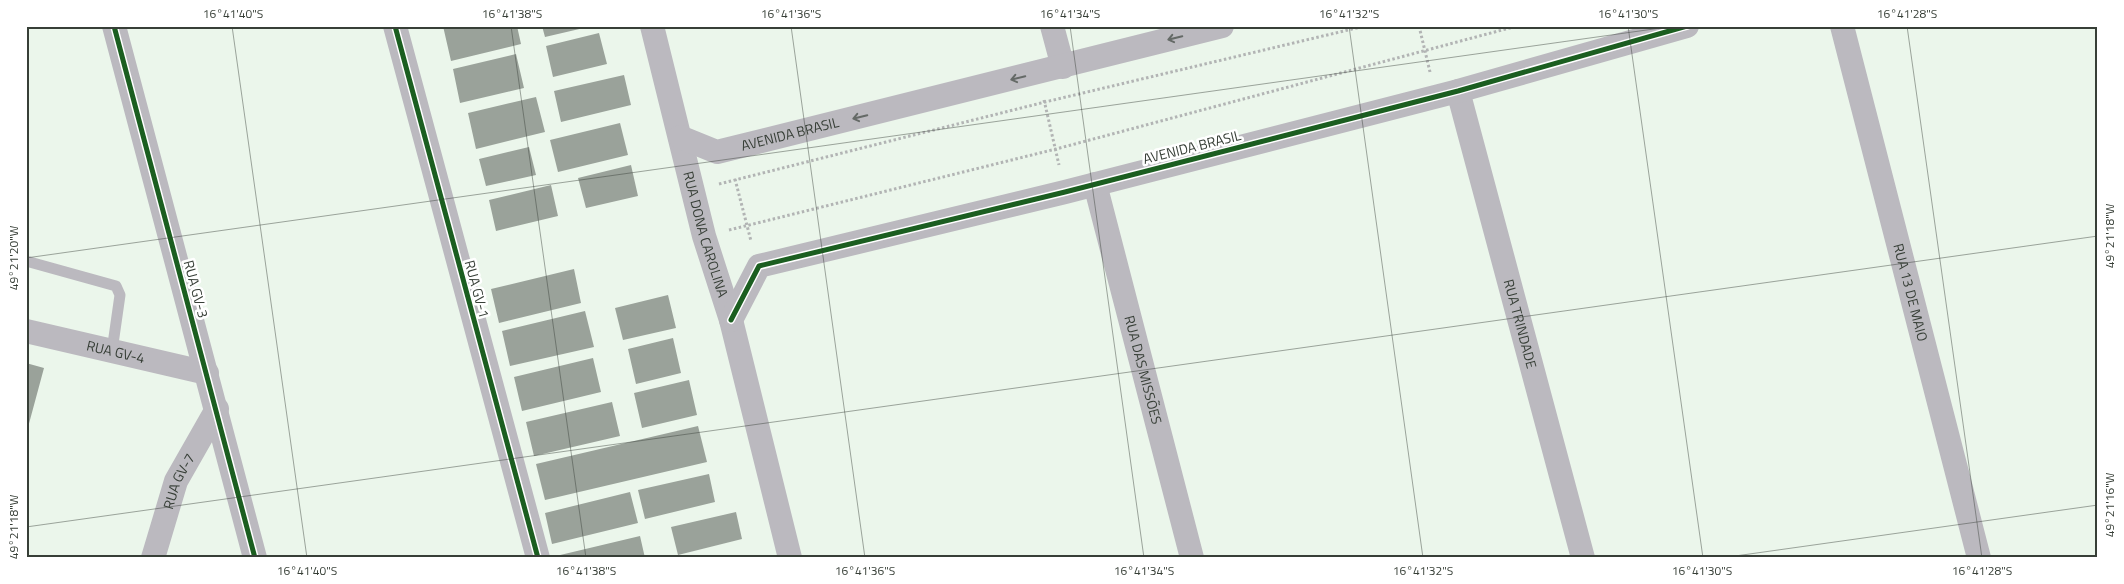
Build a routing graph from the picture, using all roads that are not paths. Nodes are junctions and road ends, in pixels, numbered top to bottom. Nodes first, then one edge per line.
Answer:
1 (114, 26) edge
2 (395, 26) edge
3 (652, 26) edge
4 (1052, 26) edge
5 (1222, 26) edge
6 (1687, 26) edge
7 (1842, 26) edge
8 (1063, 67) junction
9 (1448, 94) junction
10 (680, 137) junction
11 (1095, 184) junction
12 (26, 261) edge
13 (731, 320) junction
14 (26, 331) edge
15 (112, 351) junction
16 (207, 373) junction
17 (217, 409) junction
18 (153, 558) edge
19 (255, 558) edge
20 (538, 558) edge
21 (790, 558) edge
22 (1192, 558) edge
23 (1583, 558) edge
24 (1979, 558) edge

1 - 16 street, RUA GV-3
2 - 20 street, RUA GV-1
3 - 10 street, RUA DONA CAROLINA
4 - 8 street
5 -> 8 street, AVENIDA BRASIL
6 - 9 street, AVENIDA BRASIL
7 - 24 street, RUA 13 DE MAIO
8 -> 10 street, AVENIDA BRASIL
9 - 11 street, AVENIDA BRASIL
9 - 23 street, RUA TRINDADE
10 - 13 street, RUA DONA CAROLINA
11 - 13 street, AVENIDA BRASIL
11 - 22 street, RUA DAS MISSÕES
12 - 15 lane
13 - 21 street, RUA DONA CAROLINA
14 - 15 street, RUA GV-4
15 - 16 street, RUA GV-4
16 - 17 street, RUA GV-3
17 - 18 street, RUA GV-7
17 - 19 street, RUA GV-3

